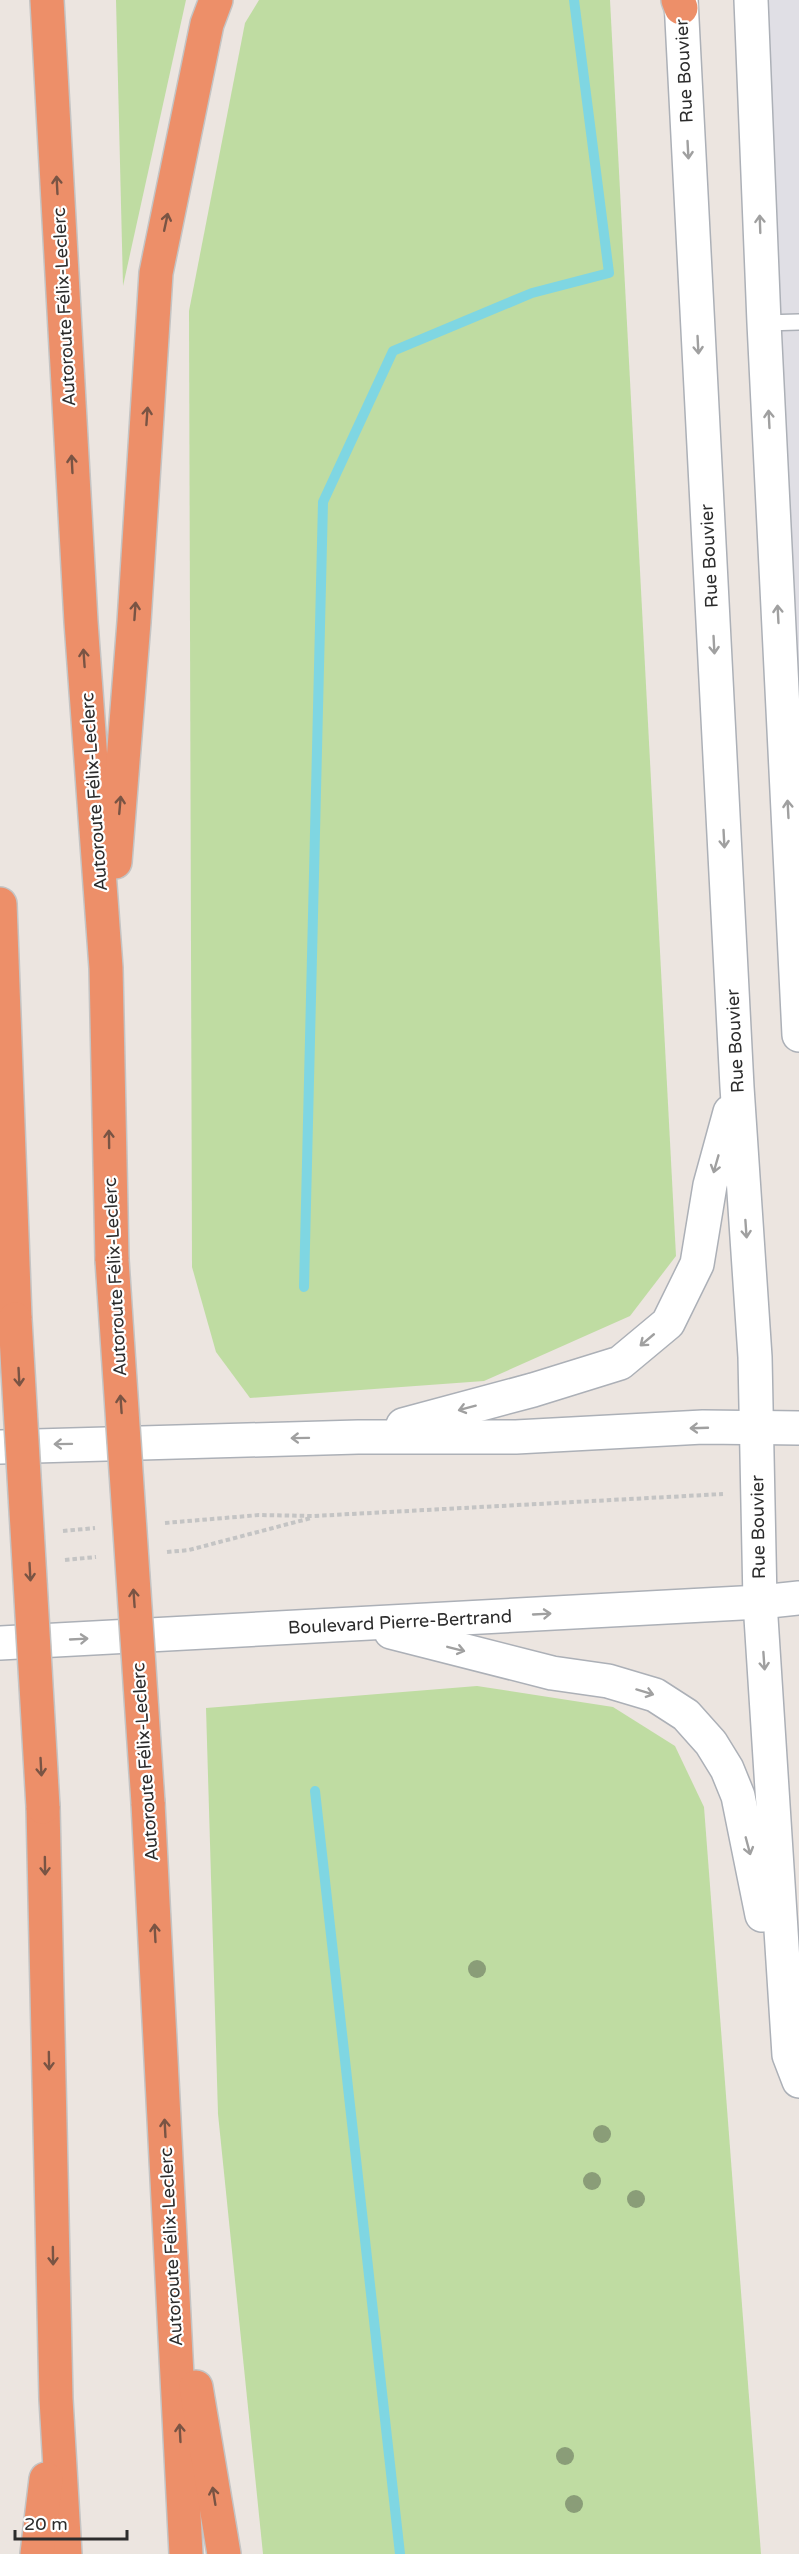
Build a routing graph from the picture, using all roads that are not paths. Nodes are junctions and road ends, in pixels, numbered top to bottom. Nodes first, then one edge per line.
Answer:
1 (47, 0) edge
2 (216, 0) edge
3 (751, 0) edge
4 (680, 3) edge
5 (799, 322) edge
6 (764, 323) junction
7 (0, 904) edge
8 (106, 968) junction
9 (799, 1035) edge
10 (737, 1087) junction
11 (0, 1229) edge
12 (13, 1281) junction
13 (757, 1426) junction
14 (799, 1428) edge
15 (358, 1437) junction
16 (0, 1447) edge
17 (799, 1598) edge
18 (760, 1602) junction
19 (358, 1624) junction
20 (0, 1643) edge
21 (785, 1994) junction
22 (799, 2081) edge
23 (170, 2228) junction
24 (56, 2400) junction
25 (37, 2554) edge
26 (65, 2554) edge
27 (186, 2554) edge
28 (224, 2554) edge

8 -> 1 highway, Autoroute Félix-Leclerc
8 -> 2 highway
6 -> 3 street
4 -> 10 street, Rue Bouvier
5 - 6 lane
9 -> 6 street
7 - 12 highway
23 -> 8 highway, Autoroute Félix-Leclerc, bridge
10 -> 13 street, Rue Bouvier
10 -> 15 street
11 - 12 highway
12 -> 24 highway, bridge
13 - 14 street
13 -> 15 street
13 - 18 street, Rue Bouvier
15 -> 16 street
17 - 18 street, Boulevard Pierre-Bertrand
19 -> 18 street, Boulevard Pierre-Bertrand
18 -> 21 street, Rue Bouvier
20 -> 19 street, Boulevard Pierre-Bertrand
19 -> 21 street
21 - 22 street, Rue Bouvier
27 -> 23 highway, Autoroute Félix-Leclerc
28 -> 23 highway
24 - 25 highway
24 - 26 highway

